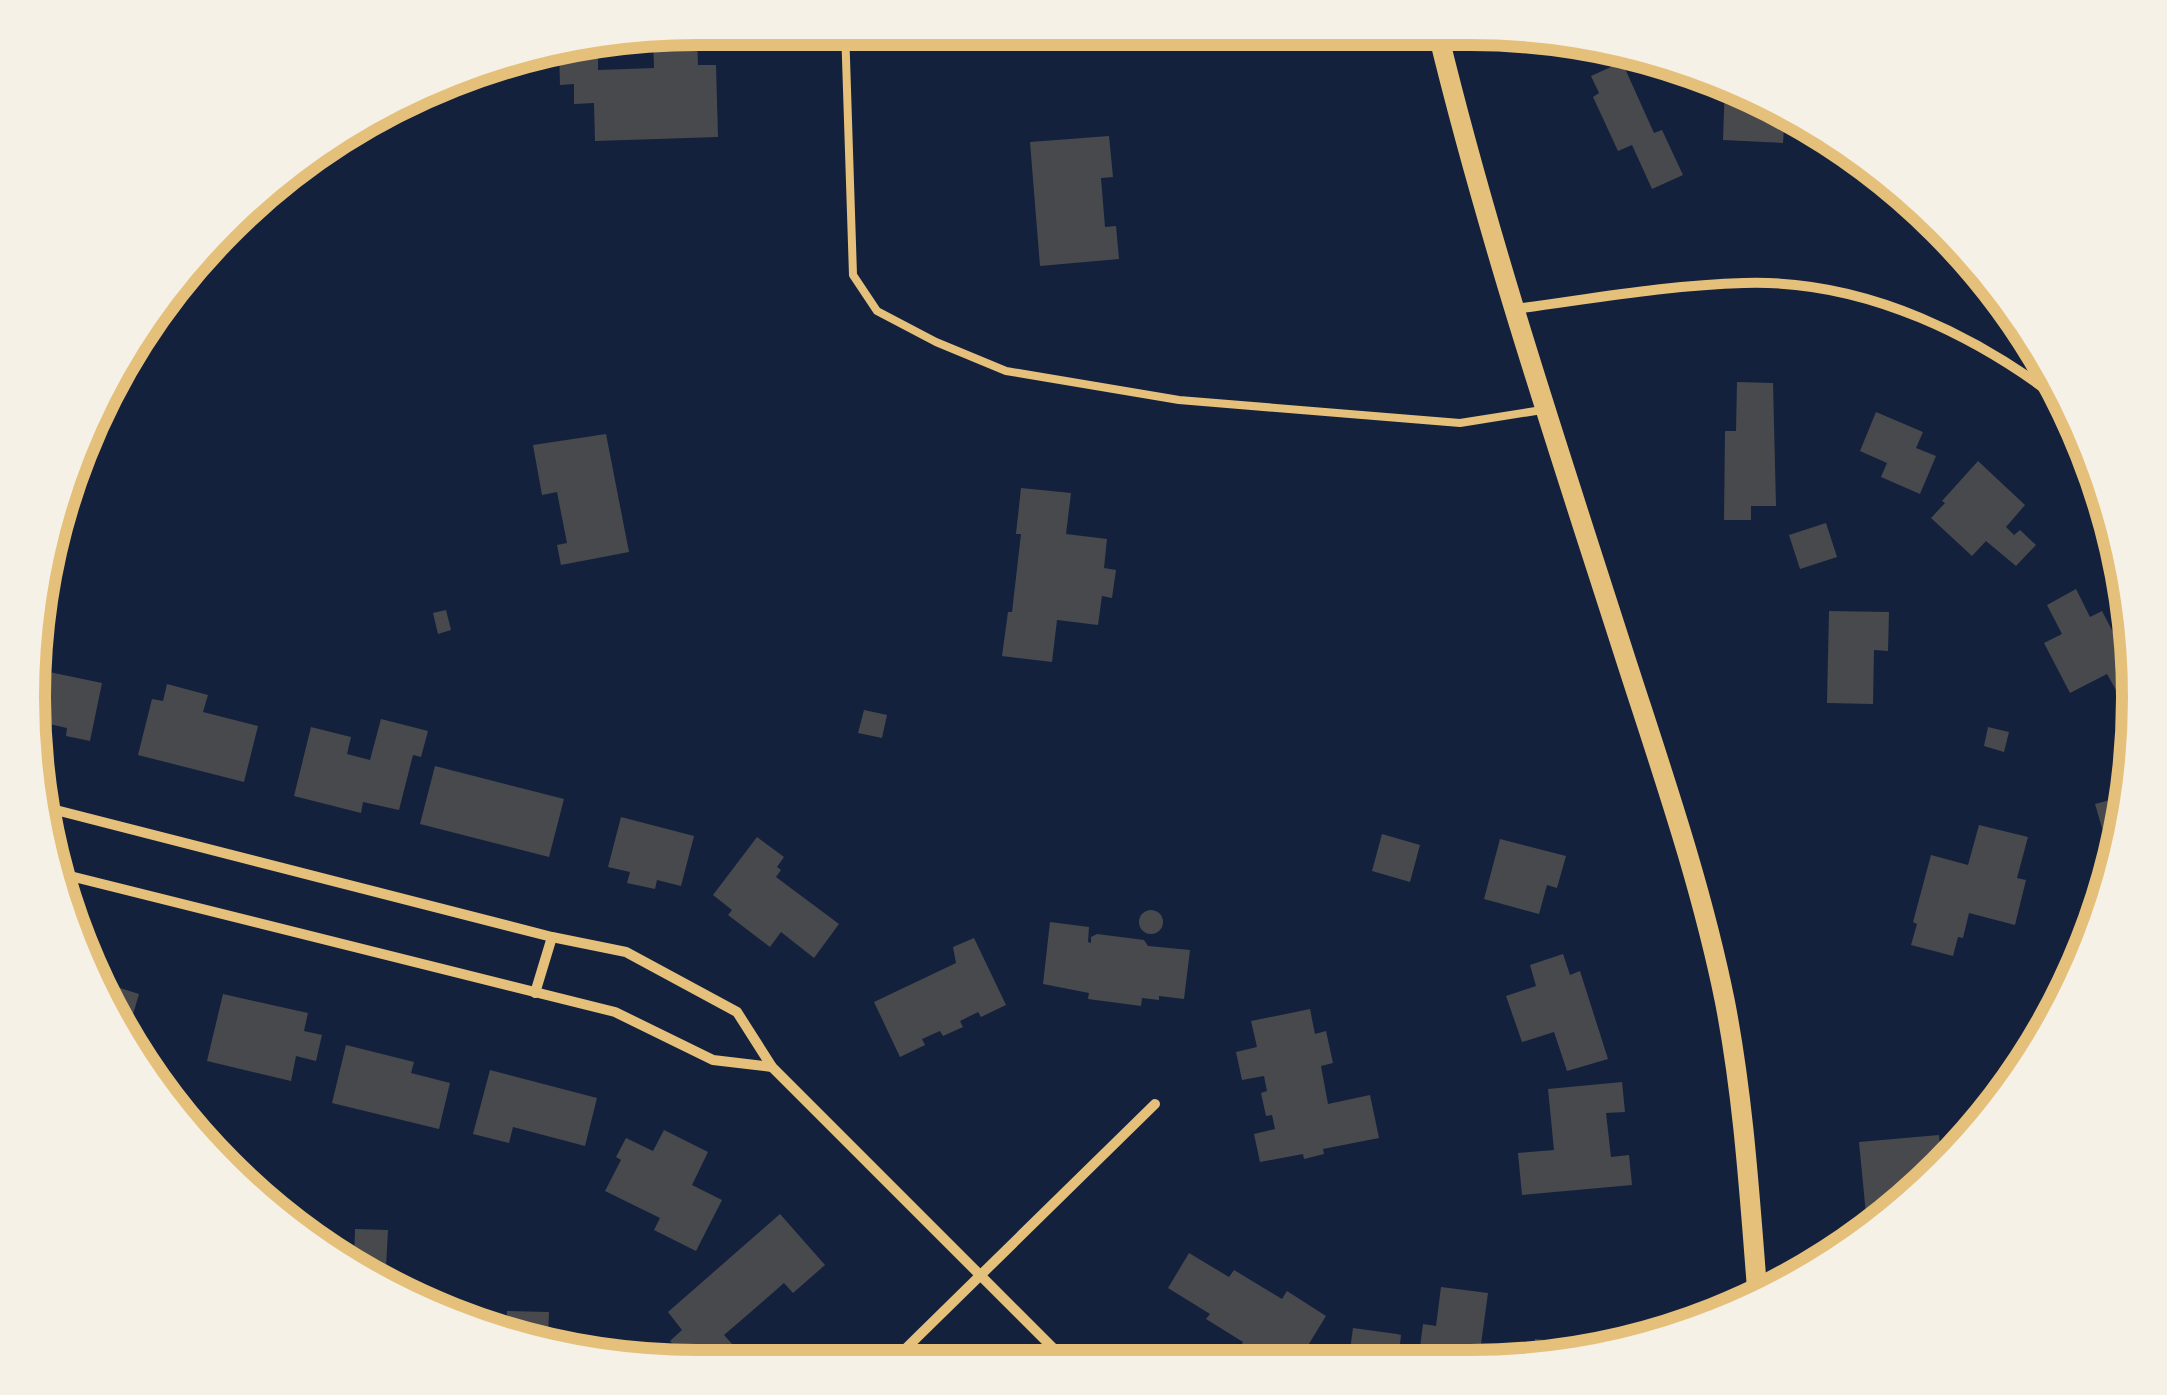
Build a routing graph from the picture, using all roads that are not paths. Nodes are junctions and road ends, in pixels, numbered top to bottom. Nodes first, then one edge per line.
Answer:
1 (846, 45) edge
2 (1441, 45) edge
3 (1514, 310) junction
4 (2045, 390) edge
5 (1546, 409) junction
6 (55, 810) edge
7 (70, 875) edge
8 (552, 936) junction
9 (534, 993) junction
10 (772, 1068) junction
11 (1155, 1104) dead end
12 (980, 1278) junction
13 (1757, 1284) edge
14 (905, 1350) edge
15 (1055, 1350) edge

1 - 5 lane
2 - 3 main road
3 - 4 street
3 - 5 main road
5 - 13 main road
6 - 8 street
7 - 9 street
8 - 9 street
8 - 10 street
9 - 10 street
10 - 12 street
11 - 12 street
12 - 14 street
12 - 15 street

